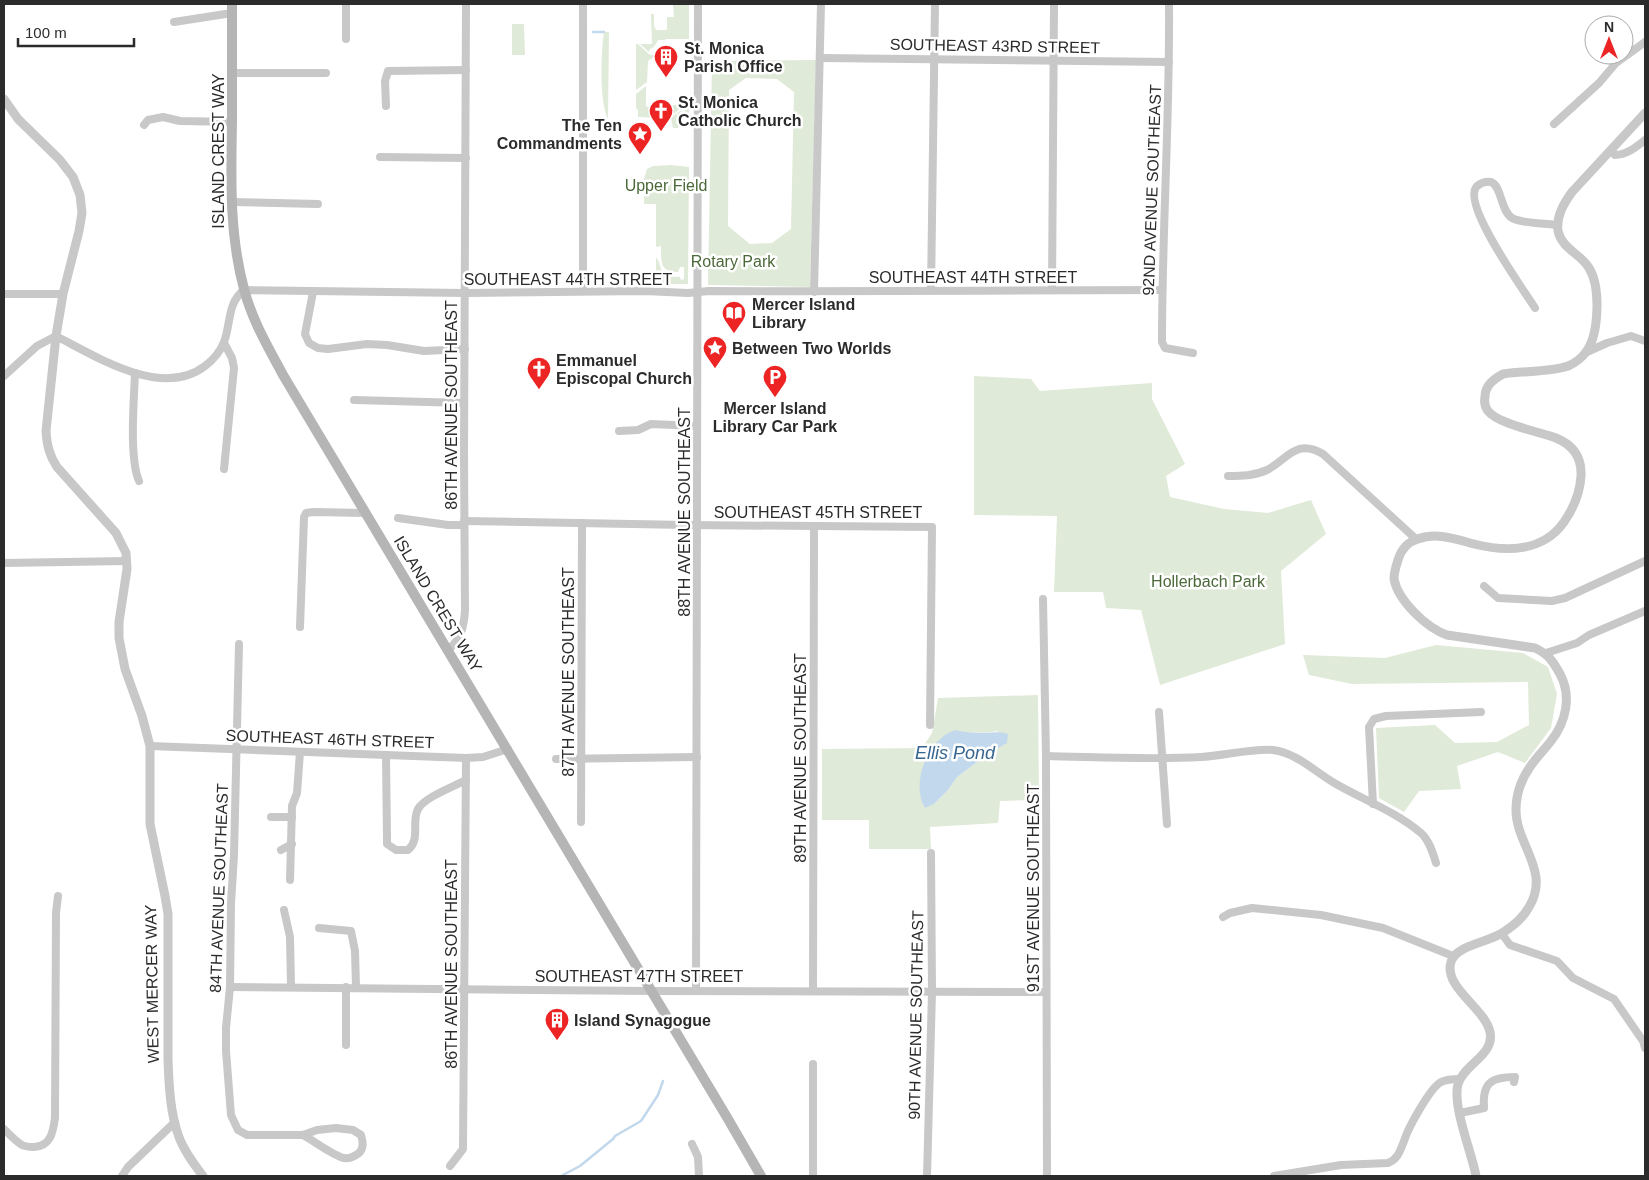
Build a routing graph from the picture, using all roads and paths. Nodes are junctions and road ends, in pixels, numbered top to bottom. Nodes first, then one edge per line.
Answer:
1 (346, 4) edge
2 (466, 4) edge
3 (583, 4) edge
4 (698, 4) edge
5 (821, 4) edge
6 (935, 4) edge
7 (1054, 4) edge
8 (1169, 4) edge
9 (232, 9) edge
10 (174, 22) dead end
11 (346, 39) dead end
12 (1645, 42) edge
13 (821, 58) junction
14 (934, 59) junction
15 (1054, 61) junction
16 (1169, 62) junction
17 (466, 70) junction
18 (326, 72) dead end
19 (232, 73) junction
20 (4, 99) edge
21 (386, 106) dead end
22 (1645, 114) edge
23 (232, 122) junction
24 (1554, 124) dead end
25 (144, 125) dead end
26 (1645, 140) edge
27 (1612, 151) junction
28 (380, 157) dead end
29 (466, 158) junction
30 (231, 202) junction
31 (318, 204) dead end
32 (1558, 225) junction
33 (244, 290) junction
34 (931, 290) junction
35 (1052, 290) junction
36 (1162, 290) junction
37 (583, 291) junction
38 (313, 292) junction
39 (697, 292) junction
40 (814, 292) junction
41 (465, 293) junction
42 (4, 294) edge
43 (63, 294) junction
44 (1535, 308) dead end
45 (56, 336) junction
46 (1645, 342) edge
47 (224, 343) junction
48 (464, 349) junction
49 (1587, 352) junction
50 (1193, 353) dead end
51 (135, 373) junction
52 (4, 376) edge
53 (354, 400) dead end
54 (464, 403) junction
55 (697, 426) junction
56 (619, 431) dead end
57 (224, 469) dead end
58 (1228, 476) dead end
59 (139, 481) dead end
60 (366, 513) junction
61 (398, 518) dead end
62 (464, 523) junction
63 (582, 523) junction
64 (698, 525) junction
65 (814, 526) junction
66 (1416, 539) junction
67 (127, 561) junction
68 (1645, 561) edge
69 (4, 563) edge
70 (1484, 586) dead end
71 (1044, 599) dead end
72 (1645, 611) edge
73 (300, 627) dead end
74 (239, 644) dead end
75 (448, 650) junction
76 (1546, 653) junction
77 (1160, 712) dead end
78 (1481, 712) dead end
79 (930, 725) dead end
80 (150, 746) junction
81 (236, 749) junction
82 (508, 749) junction
83 (300, 752) junction
84 (386, 756) junction
85 (1046, 756) junction
86 (466, 758) junction
87 (581, 758) junction
88 (697, 758) junction
89 (1163, 758) junction
90 (556, 759) dead end
91 (466, 780) junction
92 (1373, 804) junction
93 (271, 817) dead end
94 (292, 817) junction
95 (580, 822) dead end
96 (1166, 824) dead end
97 (292, 844) junction
98 (280, 850) dead end
99 (931, 853) dead end
100 (1436, 863) dead end
101 (290, 880) dead end
102 (58, 896) dead end
103 (284, 910) dead end
104 (1223, 917) dead end
105 (319, 928) dead end
106 (1502, 934) junction
107 (1453, 956) junction
108 (230, 987) junction
109 (291, 987) junction
110 (346, 987) junction
111 (356, 987) junction
112 (465, 988) junction
113 (696, 990) junction
114 (651, 991) junction
115 (813, 991) junction
116 (932, 992) junction
117 (1046, 992) junction
118 (346, 1044) dead end
119 (1645, 1048) edge
120 (813, 1064) dead end
121 (1460, 1079) junction
122 (1514, 1082) dead end
123 (1460, 1113) junction
124 (175, 1122) junction
125 (4, 1129) edge
126 (303, 1135) junction
127 (692, 1144) dead end
128 (450, 1166) dead end
129 (122, 1176) edge
130 (203, 1176) edge
131 (699, 1176) edge
132 (761, 1176) edge
133 (813, 1176) edge
134 (926, 1176) edge
135 (1047, 1176) edge
136 (1274, 1176) edge
137 (1476, 1176) edge

1 - 11 street
2 - 17 street, 86TH AVENUE SOUTHEAST
3 - 37 street
4 - 39 street, 88TH AVENUE SOUTHEAST
5 - 13 street
6 - 14 street
7 - 15 street
8 - 16 street, 92ND AVENUE SOUTHEAST
9 - 10 street
9 - 19 main road, ISLAND CREST WAY
12 - 24 street
13 - 14 street, SOUTHEAST 43RD STREET
13 - 40 street
14 - 15 street, SOUTHEAST 43RD STREET
14 - 34 street
15 - 16 street, SOUTHEAST 43RD STREET
15 - 35 street
16 - 36 street, 92ND AVENUE SOUTHEAST
17 - 21 street
17 - 29 street, 86TH AVENUE SOUTHEAST
18 - 19 street
19 - 23 main road, ISLAND CREST WAY
20 - 43 street, WEST MERCER WAY
22 - 27 street
23 - 25 street
23 - 30 main road, ISLAND CREST WAY
26 - 27 street
27 - 32 street
28 - 29 street
29 - 41 street, 86TH AVENUE SOUTHEAST
30 - 31 street
30 - 33 main road, ISLAND CREST WAY
32 - 44 street
32 - 49 street
33 - 38 street, SOUTHEAST 44TH STREET
33 - 47 street
33 - 60 main road, ISLAND CREST WAY
34 - 35 street, SOUTHEAST 44TH STREET
34 - 40 street, SOUTHEAST 44TH STREET
35 - 36 street, SOUTHEAST 44TH STREET
36 - 50 street, 92ND AVENUE SOUTHEAST
37 - 39 street, SOUTHEAST 44TH STREET
37 - 41 street, SOUTHEAST 44TH STREET
38 - 41 street, SOUTHEAST 44TH STREET
38 - 48 street
39 - 40 street, SOUTHEAST 44TH STREET
39 - 55 street, 88TH AVENUE SOUTHEAST
41 - 48 street, 86TH AVENUE SOUTHEAST
42 - 43 street
43 - 45 street, WEST MERCER WAY
45 - 51 street
45 - 52 street
45 - 67 street, WEST MERCER WAY
46 - 49 street
47 - 51 street
47 - 57 street
48 - 54 street, 86TH AVENUE SOUTHEAST
49 - 66 street
51 - 59 street
53 - 54 street
54 - 62 street, 86TH AVENUE SOUTHEAST
55 - 56 street
55 - 64 street, 88TH AVENUE SOUTHEAST
58 - 66 street
60 - 73 street
60 - 75 main road, ISLAND CREST WAY
61 - 62 street, SOUTHEAST 45TH STREET
62 - 63 street, SOUTHEAST 45TH STREET
62 - 75 street, 86TH AVENUE SOUTHEAST
63 - 64 street, SOUTHEAST 45TH STREET
63 - 87 street, 87TH AVENUE SOUTHEAST
64 - 65 street, SOUTHEAST 45TH STREET
64 - 88 street, 88TH AVENUE SOUTHEAST
65 - 79 street, SOUTHEAST 45TH STREET
65 - 115 street, 89TH AVENUE SOUTHEAST
66 - 76 street
67 - 69 street
67 - 80 street, WEST MERCER WAY
68 - 70 street
71 - 85 street, 91ST AVENUE SOUTHEAST
72 - 76 street
74 - 81 street, 84TH AVENUE SOUTHEAST
75 - 82 main road, ISLAND CREST WAY
76 - 106 street
77 - 89 street
78 - 92 street
80 - 81 street, SOUTHEAST 46TH STREET
80 - 124 street, WEST MERCER WAY
81 - 83 street, SOUTHEAST 46TH STREET
81 - 108 street, 84TH AVENUE SOUTHEAST
82 - 86 street, SOUTHEAST 46TH STREET
82 - 114 main road, ISLAND CREST WAY
83 - 84 street, SOUTHEAST 46TH STREET
83 - 94 street
84 - 86 street, SOUTHEAST 46TH STREET
84 - 91 street
85 - 89 street
85 - 117 street, 91ST AVENUE SOUTHEAST
86 - 91 street, 86TH AVENUE SOUTHEAST
87 - 88 street
87 - 90 street
87 - 95 street, 87TH AVENUE SOUTHEAST
88 - 113 street, 88TH AVENUE SOUTHEAST
89 - 92 street
89 - 96 street
91 - 112 street, 86TH AVENUE SOUTHEAST
92 - 100 street
93 - 94 street
94 - 97 street
97 - 98 street
97 - 101 street
99 - 116 street, 90TH AVENUE SOUTHEAST
102 - 125 street
103 - 109 street
104 - 107 street
105 - 111 street
106 - 107 street
106 - 119 street
107 - 121 street
108 - 109 street, SOUTHEAST 47TH STREET
108 - 126 street, 84TH AVENUE SOUTHEAST
109 - 110 street, SOUTHEAST 47TH STREET
110 - 111 street, SOUTHEAST 47TH STREET
110 - 118 street
111 - 112 street, SOUTHEAST 47TH STREET
112 - 114 street, SOUTHEAST 47TH STREET
112 - 128 street, 86TH AVENUE SOUTHEAST
113 - 114 street, SOUTHEAST 47TH STREET
113 - 115 street, SOUTHEAST 47TH STREET
114 - 132 main road, ISLAND CREST WAY
115 - 116 street, SOUTHEAST 47TH STREET
116 - 117 street, SOUTHEAST 47TH STREET
116 - 134 street, 90TH AVENUE SOUTHEAST
117 - 135 street, 91ST AVENUE SOUTHEAST
120 - 133 street
121 - 123 street
121 - 136 street
122 - 123 street
123 - 137 street
124 - 129 street
124 - 130 street, WEST MERCER WAY
126 - 126 street
127 - 131 street

